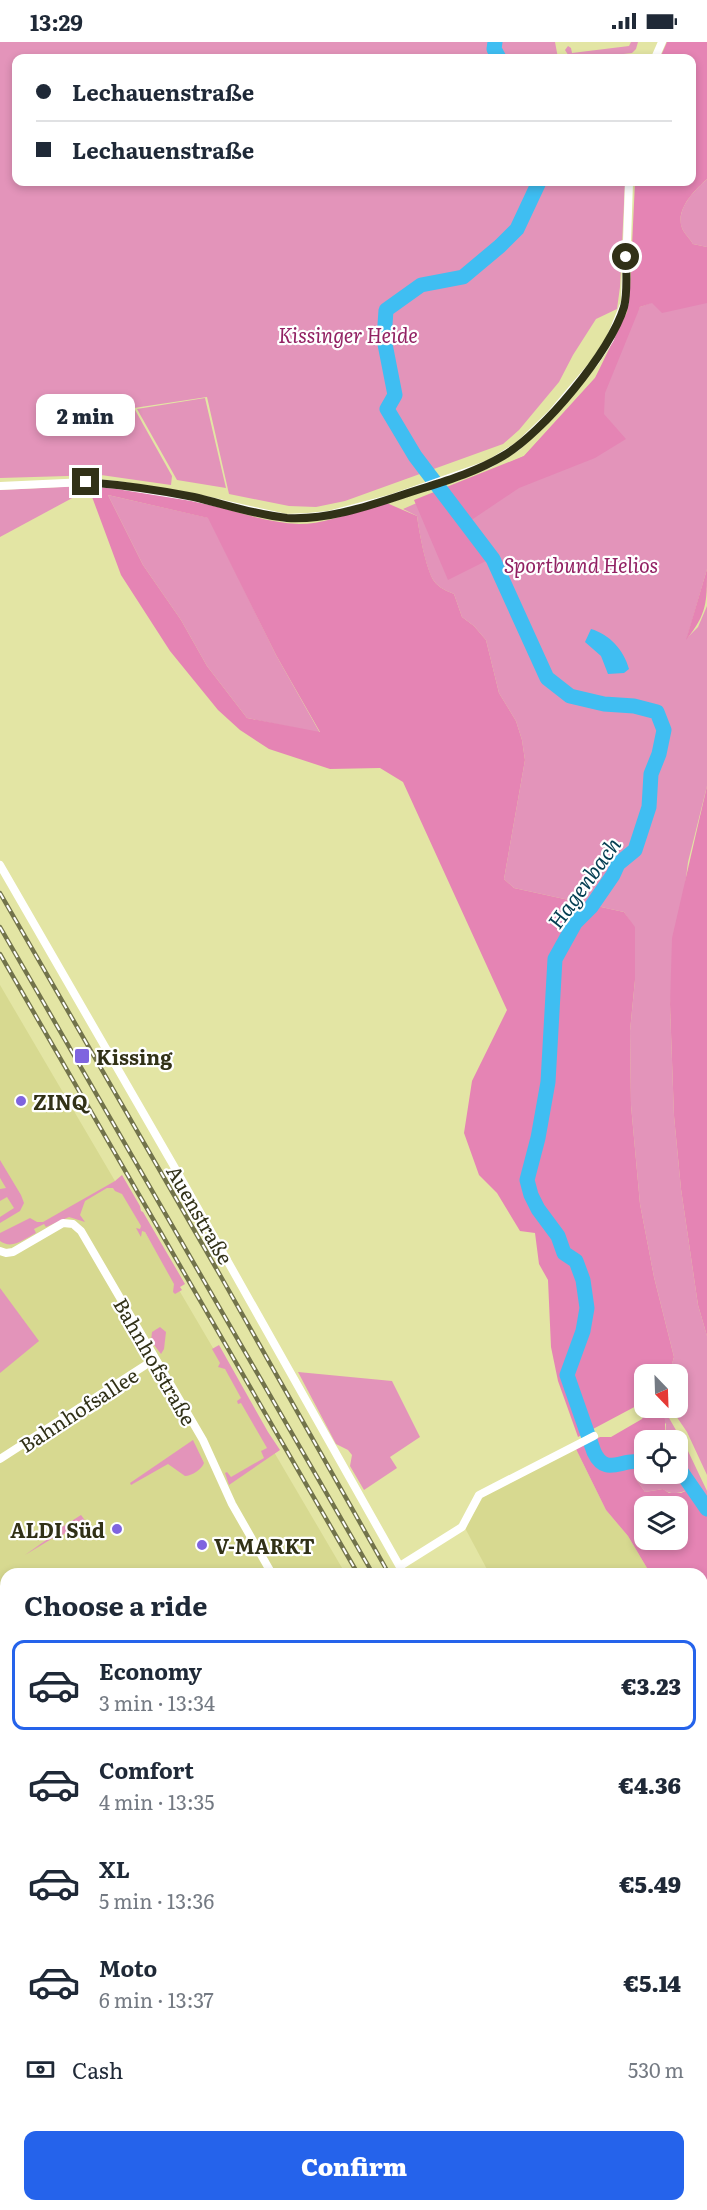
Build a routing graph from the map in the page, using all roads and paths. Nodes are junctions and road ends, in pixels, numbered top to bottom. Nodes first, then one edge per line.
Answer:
1 (629, 186) edge
2 (0, 486) edge
3 (0, 865) edge
4 (0, 1251) edge
5 (155, 1359) junction
6 (594, 1436) dead end
7 (0, 1459) edge
8 (267, 1568) edge
9 (401, 1568) edge
10 (405, 1568) edge

1 - 2 street
3 - 9 street, Auenstraße
4 - 5 street, Bahnhofstraße
5 - 7 street, Bahnhofsallee
5 - 8 street, Bahnhofstraße
6 - 10 street, Auenstraße

